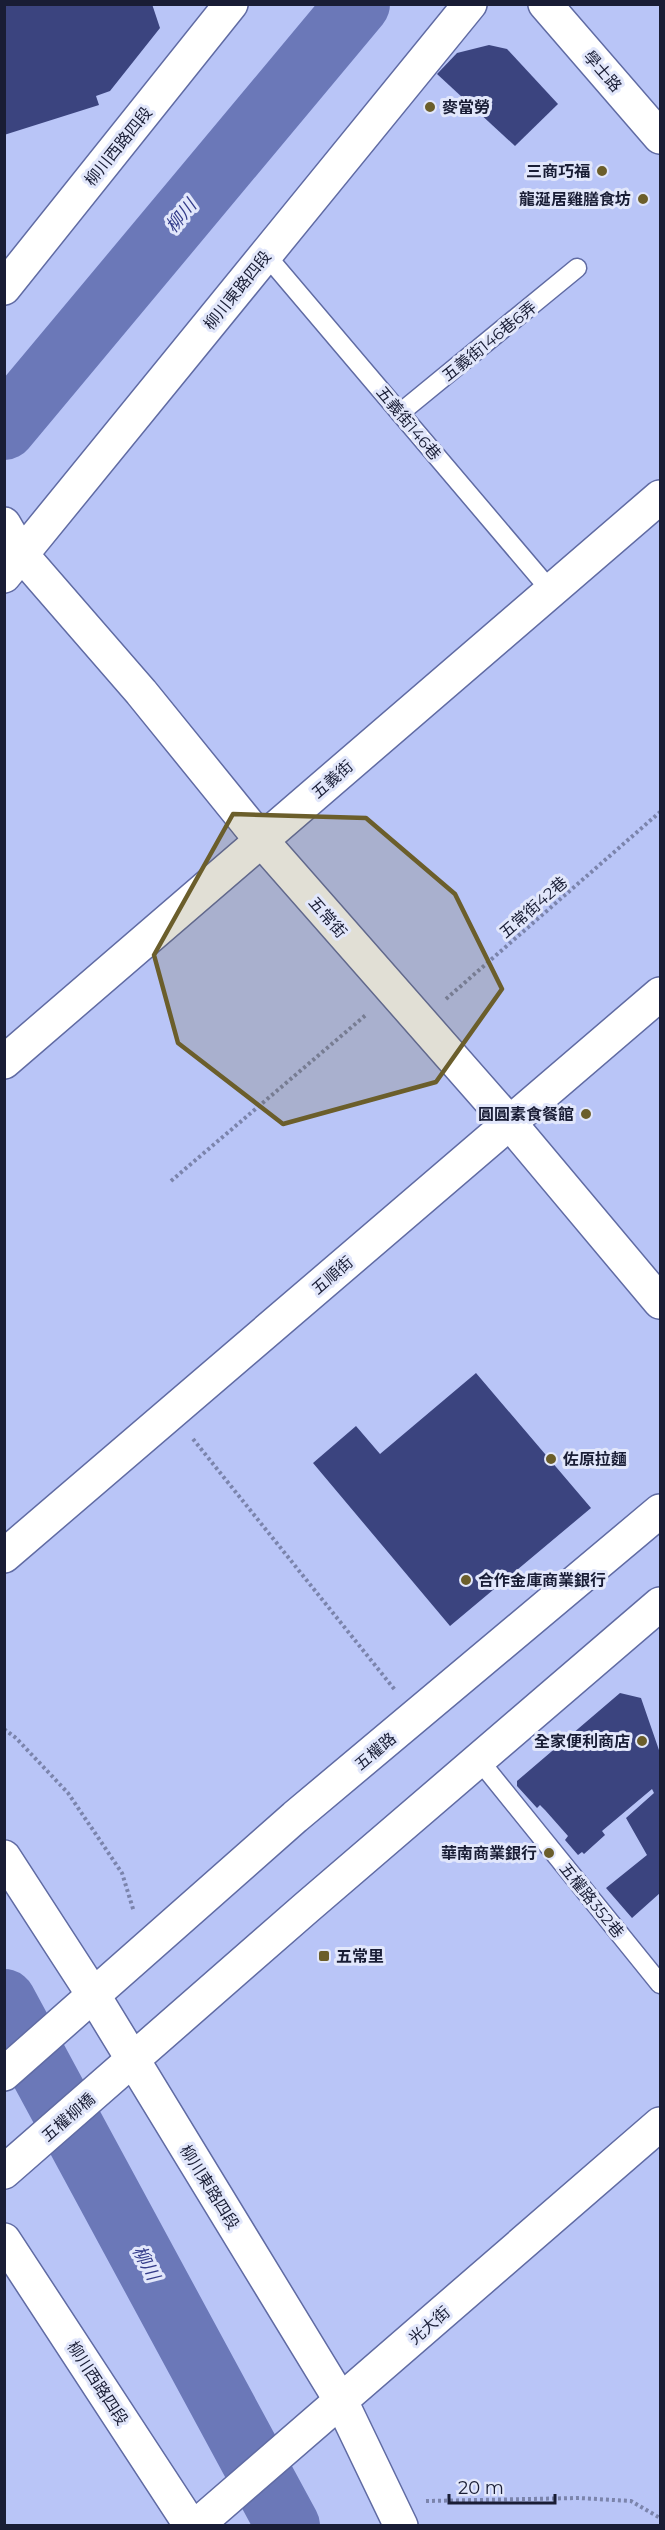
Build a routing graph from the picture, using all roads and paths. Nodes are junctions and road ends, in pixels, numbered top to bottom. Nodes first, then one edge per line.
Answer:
1 (231, 4) edge
2 (470, 4) edge
3 (545, 4) edge
4 (660, 137) edge
5 (266, 255) junction
6 (577, 268) dead end
7 (4, 288) edge
8 (400, 413) junction
9 (660, 497) edge
10 (4, 524) edge
11 (13, 565) edge
12 (551, 591) junction
13 (660, 812) edge
14 (261, 840) junction
15 (394, 992) junction
16 (660, 994) edge
17 (421, 1021) junction
18 (4, 1062) edge
19 (509, 1122) junction
20 (171, 1180) dead end
21 (660, 1302) edge
22 (172, 1413) junction
23 (660, 1511) edge
24 (4, 1556) edge
25 (660, 1604) edge
26 (416, 1716) junction
27 (4, 1729) edge
28 (479, 1760) junction
29 (4, 1857) edge
30 (145, 1951) junction
31 (660, 1984) edge
32 (94, 1996) junction
33 (132, 2062) junction
34 (4, 2074) edge
35 (660, 2124) edge
36 (4, 2172) edge
37 (4, 2240) edge
38 (341, 2401) junction
39 (396, 2514) edge
40 (207, 2516) edge
41 (660, 2518) edge
42 (191, 2526) edge

1 - 7 street, 柳川西路四段
2 - 5 street, 柳川東路四段
3 - 4 street, 學士路
5 - 8 lane, 五義街146巷
5 - 11 street, 柳川東路四段
6 - 8 lane, 五義街146巷6弄
8 - 12 lane, 五義街146巷
9 - 12 street, 五義街
10 - 11 street, 五常街
11 - 14 street, 五常街
12 - 14 street, 五義街
13 - 17 path, 五常街42巷
14 - 15 street, 五常街
14 - 18 street, 五義街
15 - 17 street, 五常街
15 - 20 path
16 - 19 street, 五順街
17 - 19 street, 五常街
19 - 21 street, 五常街
19 - 22 street, 五順街
22 - 24 street, 五順街
22 - 26 path
23 - 26 street, 五權路
25 - 28 street
26 - 30 street, 五權路
27 - 30 path
28 - 31 lane, 五權路352巷
28 - 33 street
29 - 32 street, 柳川東路四段
30 - 32 street, 五權路
32 - 33 street, 柳川東路四段
32 - 34 street
33 - 36 street, 五權柳橋
33 - 38 street, 柳川東路四段
35 - 38 street, 光大街
37 - 42 street, 柳川西路四段
38 - 39 street, 柳川東路四段
38 - 40 street, 光大街
39 - 41 path

